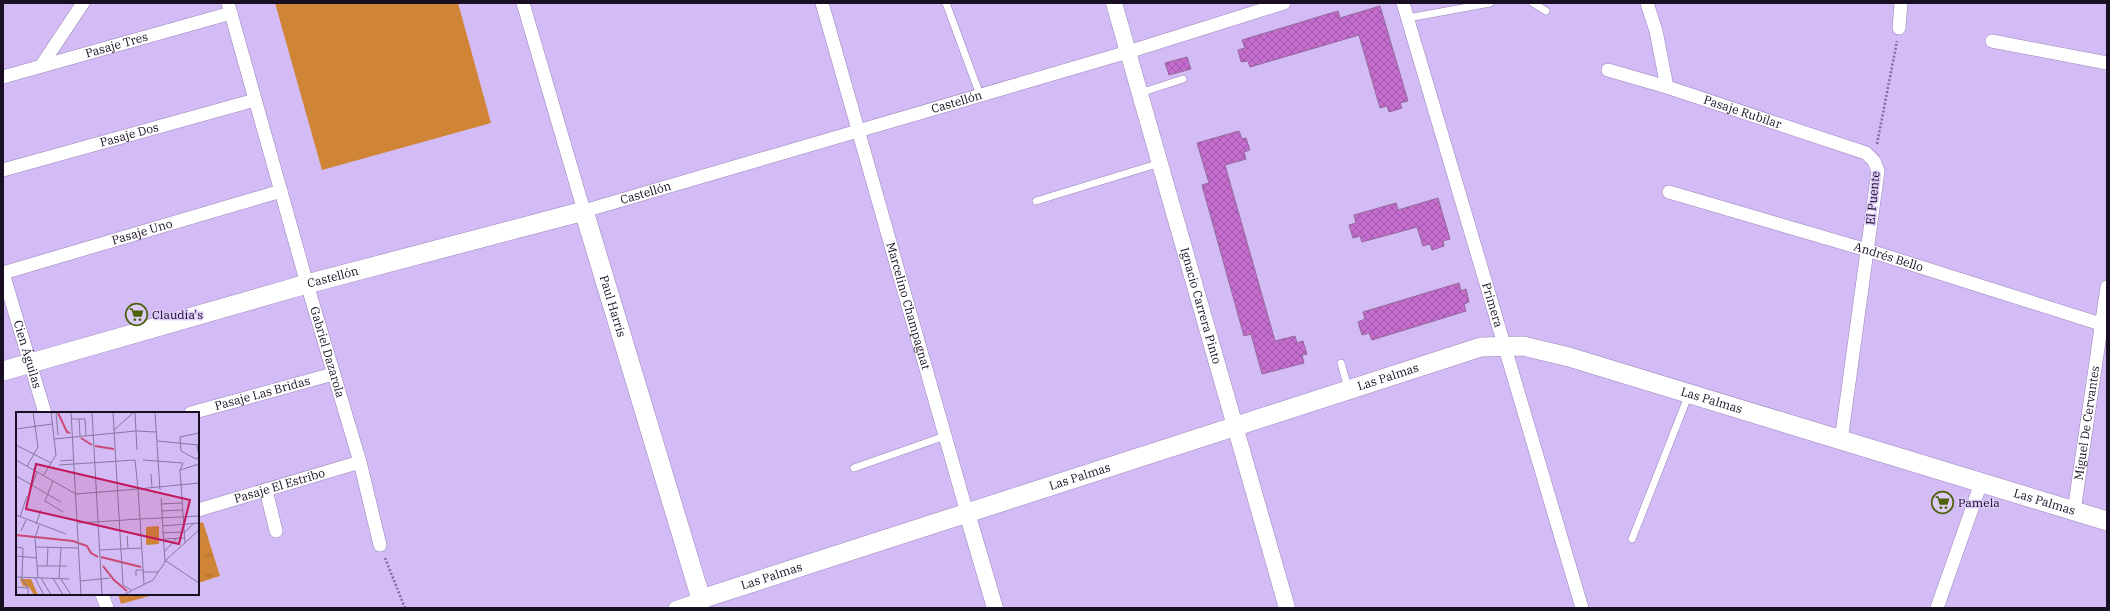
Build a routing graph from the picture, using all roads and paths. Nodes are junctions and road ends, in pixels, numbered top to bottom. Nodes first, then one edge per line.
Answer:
1 (83, 3) edge
2 (523, 3) edge
3 (822, 3) edge
4 (946, 3) edge
5 (1114, 3) edge
6 (1284, 3) edge
7 (1403, 3) edge
8 (1490, 3) edge
9 (1534, 3) edge
10 (1647, 3) edge
11 (1902, 3) edge
12 (230, 8) edge
13 (1546, 11) dead end
14 (1408, 18) junction
15 (1899, 28) joint
16 (1992, 41) dead end
17 (1128, 52) junction
18 (2107, 63) edge
19 (41, 66) junction
20 (1608, 70) dead end
21 (3, 77) edge
22 (1183, 79) dead end
23 (1667, 87) junction
24 (1140, 93) junction
25 (980, 95) junction
26 (255, 100) junction
27 (859, 129) junction
28 (1874, 161) junction
29 (1160, 163) junction
30 (3, 170) edge
31 (281, 191) junction
32 (1669, 192) dead end
33 (1036, 201) dead end
34 (584, 211) junction
35 (1867, 250) junction
36 (3, 273) edge
37 (307, 284) junction
38 (2107, 287) edge
39 (2104, 326) edge
40 (1503, 345) junction
41 (31, 363) junction
42 (1341, 363) dead end
43 (3, 371) edge
44 (333, 374) junction
45 (1348, 388) junction
46 (1689, 394) junction
47 (45, 412) edge
48 (195, 412) edge
49 (1236, 426) junction
50 (945, 436) junction
51 (1841, 441) junction
52 (360, 462) junction
53 (854, 468) dead end
54 (1981, 483) junction
55 (266, 490) junction
56 (199, 510) edge
57 (2074, 511) junction
58 (967, 513) junction
59 (2107, 521) edge
60 (276, 531) dead end
61 (1632, 539) dead end
62 (380, 545) joint
63 (102, 595) edge
64 (702, 604) edge
65 (107, 608) edge
66 (405, 608) edge
67 (675, 608) edge
68 (995, 608) edge
69 (1287, 608) edge
70 (1582, 608) edge
71 (1937, 608) edge

1 - 19 street
2 - 34 street, Paul Harris
3 - 27 street, Marcelino Champagnat
4 - 25 lane
5 - 17 street, Ignacio Carrera Pinto
6 - 17 street, Castellón
7 - 14 street, Primera
8 - 14 lane
9 - 13 lane
10 - 23 street
11 - 15 street
12 - 19 street, Pasaje Tres
12 - 26 street, Gabriel Dazarola
14 - 40 street, Primera
15 - 28 path, El Puente
16 - 18 street
17 - 24 street, Ignacio Carrera Pinto
17 - 25 street, Castellón
19 - 21 street, Pasaje Tres
20 - 23 street, Pasaje Rubilar
22 - 24 lane
23 - 28 street, Pasaje Rubilar
24 - 29 street, Ignacio Carrera Pinto
25 - 27 street, Castellón
26 - 30 street, Pasaje Dos
26 - 31 street, Gabriel Dazarola
27 - 34 street, Castellón
27 - 50 street, Marcelino Champagnat
28 - 35 street, El Puente
29 - 33 lane
29 - 49 street, Ignacio Carrera Pinto
31 - 36 street, Pasaje Uno
31 - 37 street, Gabriel Dazarola
32 - 35 street, Andrés Bello
34 - 37 main road, Castellón
34 - 64 main road, Paul Harris
35 - 39 street, Andrés Bello
35 - 51 street, El Puente
36 - 41 street, Cien Águilas
37 - 41 main road, Castellón
37 - 44 street, Gabriel Dazarola
38 - 39 street, Miguel De Cervantes
39 - 57 street, Miguel De Cervantes
40 - 45 main road, Las Palmas
40 - 46 main road, Las Palmas
40 - 70 street, Primera
41 - 43 main road, Castellón
41 - 47 street, Cien Águilas
42 - 45 lane
44 - 48 street, Pasaje Las Bridas
44 - 52 street, Gabriel Dazarola
45 - 49 main road, Las Palmas
46 - 51 main road, Las Palmas
46 - 61 lane
49 - 58 main road, Las Palmas
49 - 69 street, Ignacio Carrera Pinto
50 - 53 lane
50 - 58 street, Marcelino Champagnat
51 - 54 main road, Las Palmas
52 - 55 street, Pasaje El Estribo
52 - 62 street, Gabriel Dazarola
54 - 57 main road, Las Palmas
54 - 71 street
55 - 56 street, Pasaje El Estribo
55 - 60 street
57 - 59 main road, Las Palmas
58 - 64 main road, Las Palmas
58 - 68 street, Marcelino Champagnat
62 - 66 path
63 - 65 street
64 - 67 street, Las Palmas

